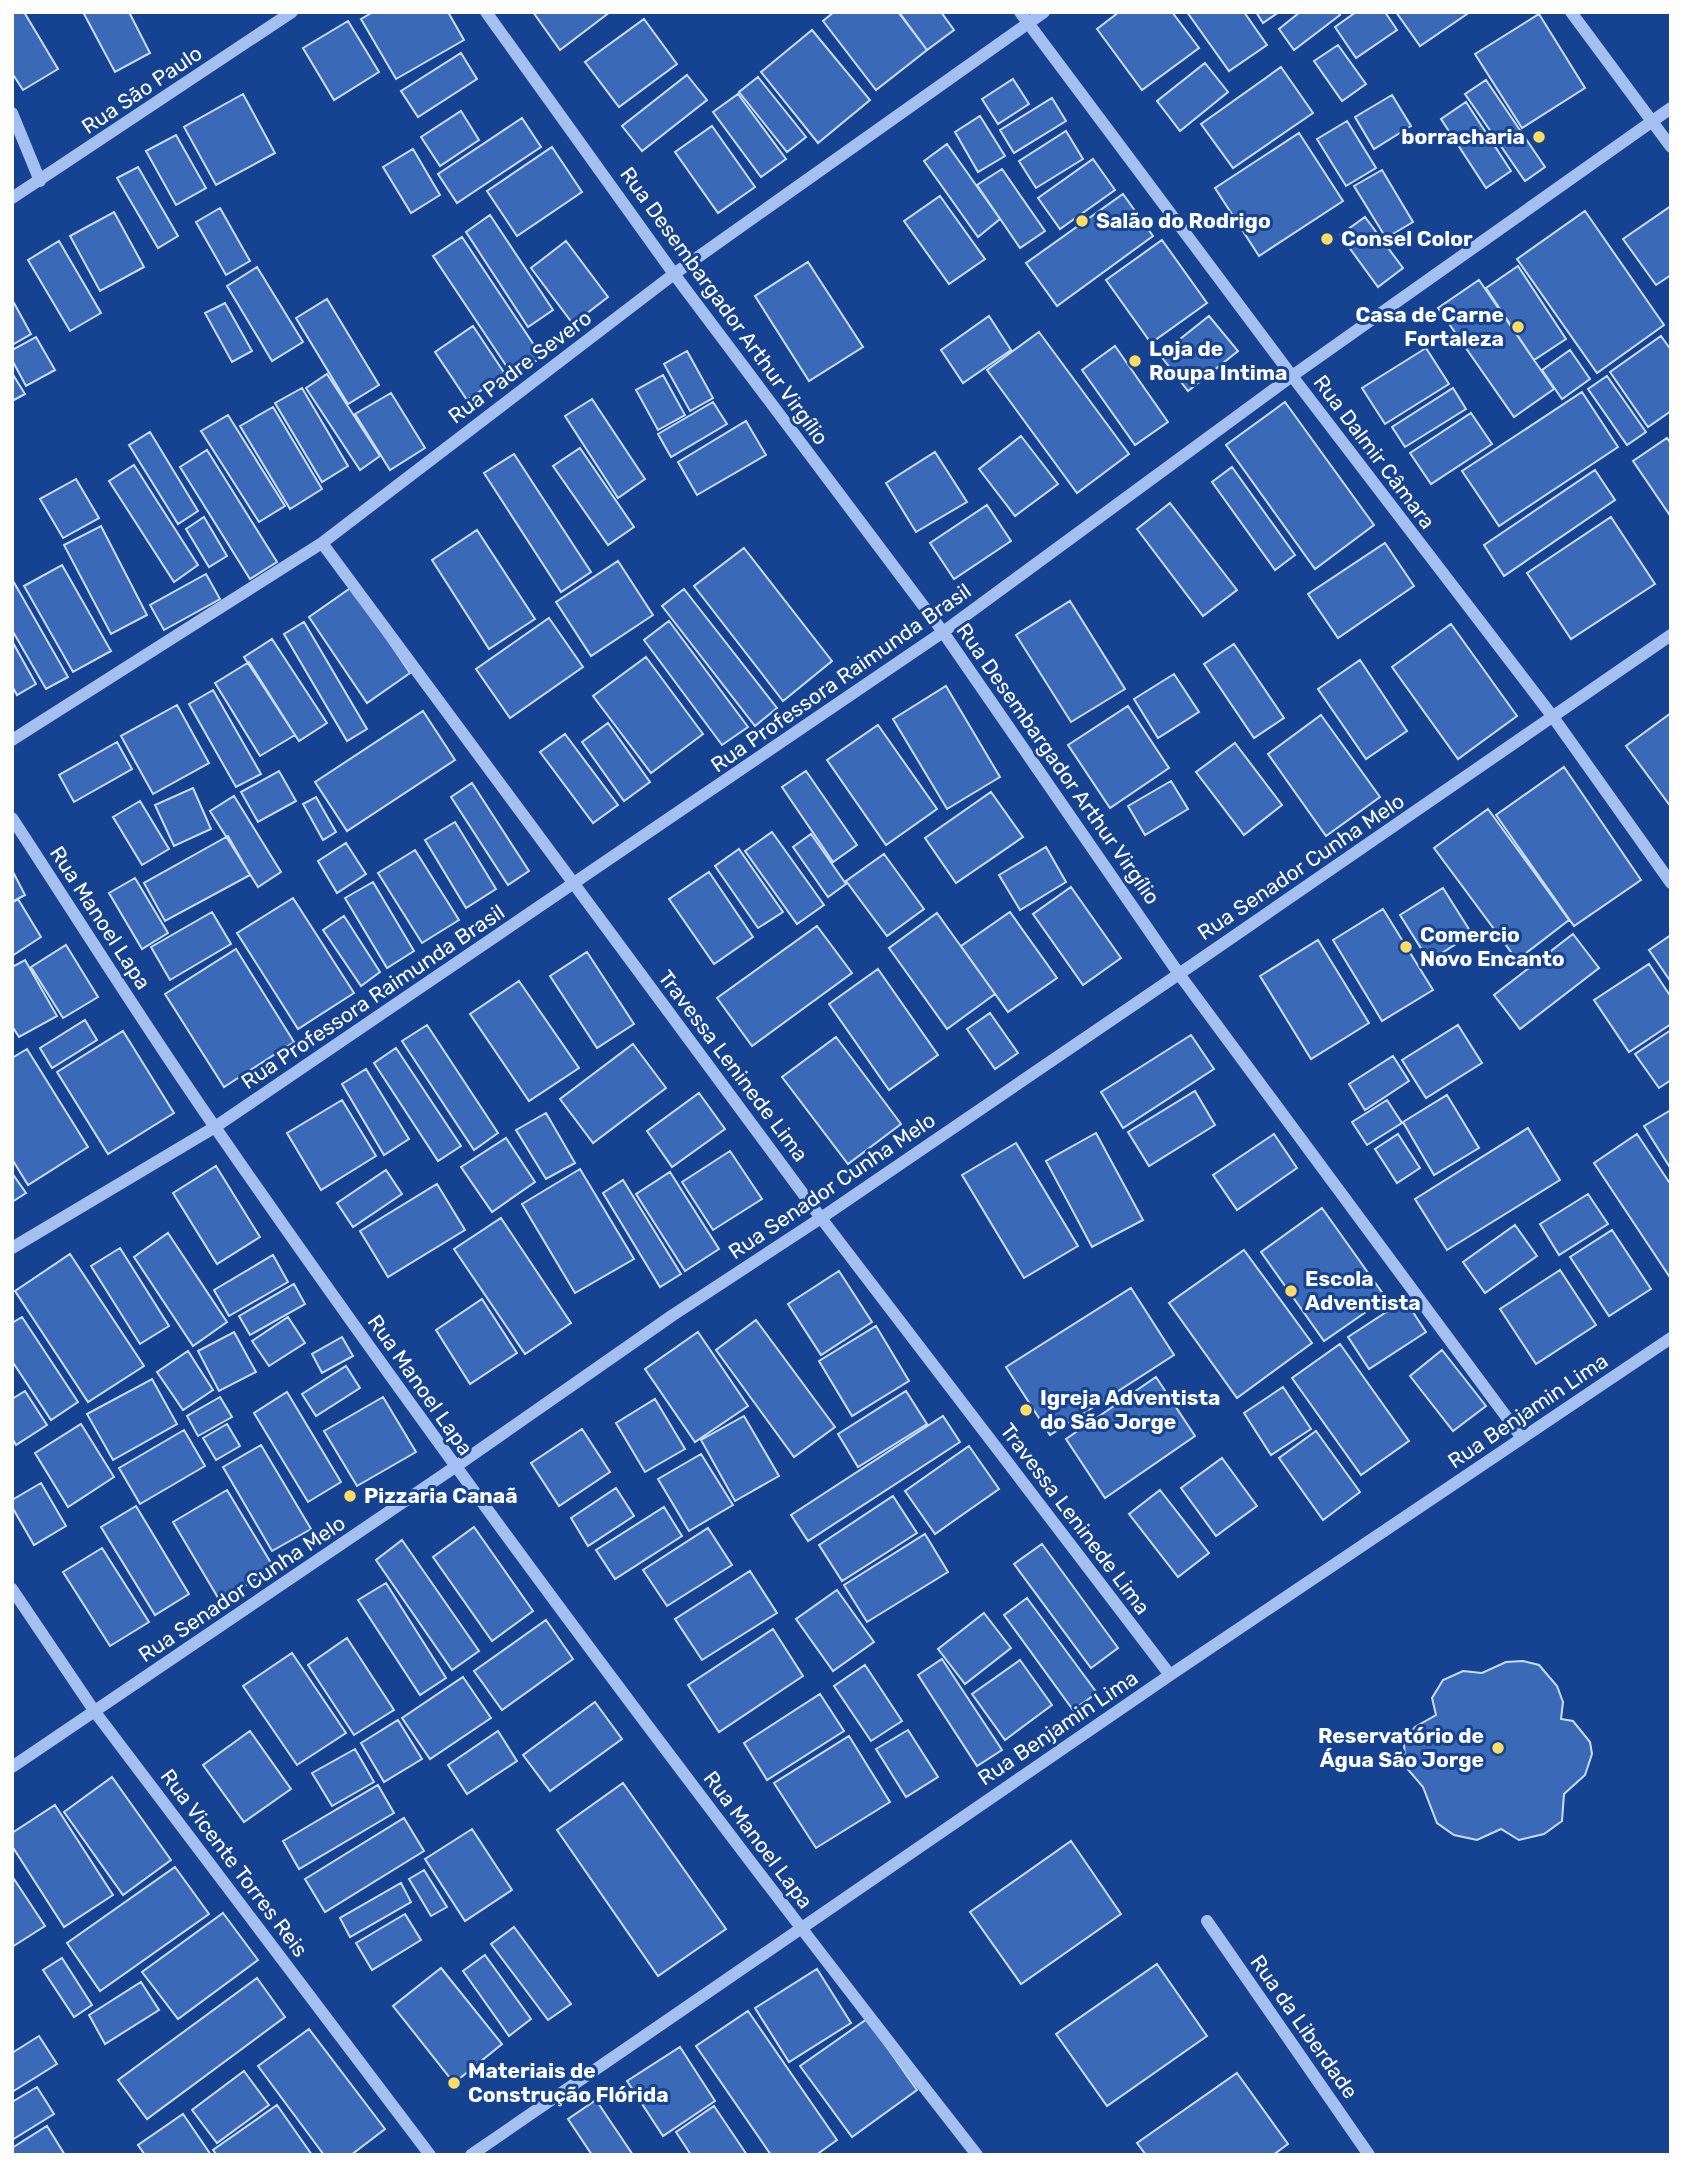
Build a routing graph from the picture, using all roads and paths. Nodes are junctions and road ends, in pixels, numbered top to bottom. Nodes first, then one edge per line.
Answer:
1 (292, 12) edge
2 (486, 12) edge
3 (1044, 12) edge
4 (1571, 12) edge
5 (1024, 18) edge
6 (1671, 108) edge
7 (12, 113) edge
8 (1651, 121) junction
9 (1671, 147) edge
10 (40, 181) junction
11 (12, 198) edge
12 (674, 274) junction
13 (1292, 376) junction
14 (322, 543) junction
15 (943, 632) junction
16 (1671, 635) edge
17 (1553, 718) junction
18 (12, 740) edge
19 (12, 818) edge
20 (1671, 883) edge
21 (574, 885) junction
22 (1179, 974) junction
23 (215, 1128) junction
24 (821, 1217) junction
25 (12, 1248) edge
26 (1671, 1338) edge
27 (1522, 1438) junction
28 (455, 1467) junction
29 (12, 1589) edge
30 (1170, 1675) junction
31 (95, 1712) junction
32 (12, 1767) edge
33 (1207, 1921) dead end
34 (799, 1928) junction
35 (430, 2155) edge
36 (471, 2155) edge
37 (977, 2155) edge
38 (1369, 2155) edge

1 - 10 street, Rua São Paulo
2 - 12 street, Rua Desembargador Arthur Virgílio
3 - 5 street, Rua Padre Severo
4 - 8 street
5 - 12 street, Rua Padre Severo
5 - 13 street, Rua Dalmir Câmara
6 - 8 street, Rua Professora Raimunda Brasil
7 - 10 street
8 - 9 street
8 - 13 street, Rua Professora Raimunda Brasil
10 - 11 street, Rua São Paulo
12 - 14 street, Rua Padre Severo
12 - 15 street, Rua Desembargador Arthur Virgílio
13 - 15 street, Rua Professora Raimunda Brasil
13 - 17 street, Rua Dalmir Câmara
14 - 18 street, Rua Padre Severo
14 - 21 street, Travessa Leninede Lima
15 - 21 street, Rua Professora Raimunda Brasil
15 - 22 street, Rua Desembargador Arthur Virgílio
16 - 17 street, Rua Senador Cunha Melo
17 - 20 street, Rua Dalmir Câmara
17 - 22 street, Rua Senador Cunha Melo
19 - 23 street, Rua Manoel Lapa
21 - 23 street, Rua Professora Raimunda Brasil
21 - 24 street, Travessa Leninede Lima
22 - 24 street, Rua Senador Cunha Melo
22 - 27 street, Rua Desembargador Arthur Virgílio
23 - 25 street, Rua Professora Raimunda Brasil
23 - 28 street, Rua Manoel Lapa
24 - 28 street, Rua Senador Cunha Melo
24 - 30 street, Travessa Leninede Lima
26 - 27 street, Rua Benjamin Lima
27 - 30 street, Rua Benjamin Lima
28 - 31 street, Rua Senador Cunha Melo
28 - 34 street, Rua Manoel Lapa
29 - 31 street, Rua Vicente Torres Reis
30 - 34 street, Rua Benjamin Lima
31 - 32 street, Rua Senador Cunha Melo
31 - 35 street, Rua Vicente Torres Reis
33 - 38 street, Rua da Liberdade
34 - 36 street, Rua Benjamin Lima
34 - 37 street, Rua Manoel Lapa

